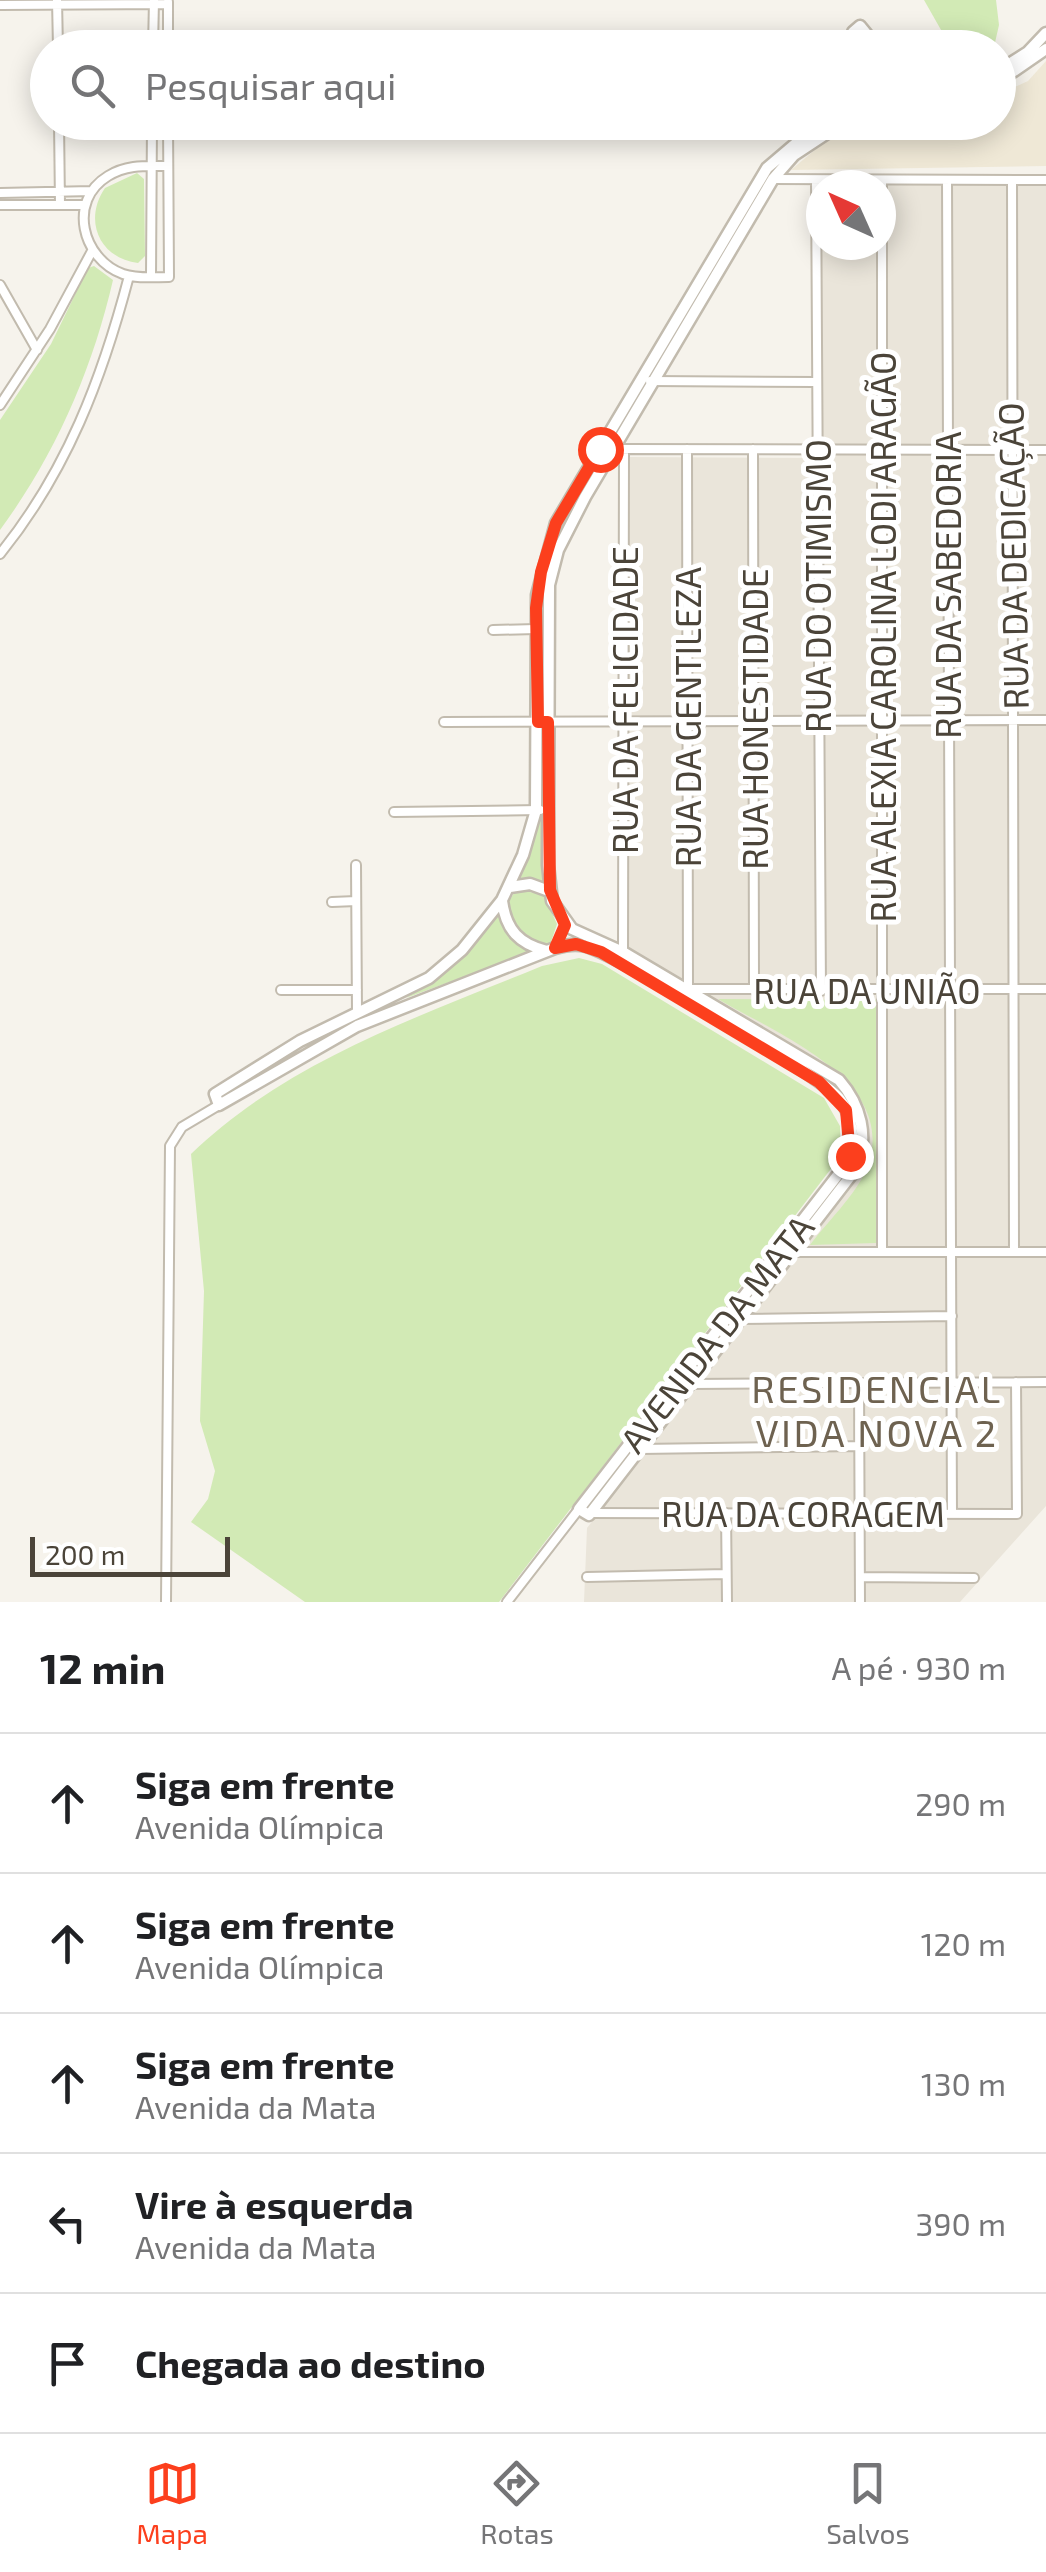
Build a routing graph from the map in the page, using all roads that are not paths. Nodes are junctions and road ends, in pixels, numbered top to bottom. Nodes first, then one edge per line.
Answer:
1 (57, 2) edge
2 (154, 2) edge
3 (168, 2) edge
4 (0, 4) edge
5 (58, 30) edge
6 (153, 30) edge
7 (168, 30) edge
8 (1046, 33) edge
9 (1046, 49) edge
10 (1016, 60) edge
11 (1016, 70) edge
12 (59, 140) edge
13 (152, 140) edge
14 (168, 140) edge
15 (795, 140) edge
16 (817, 140) edge
17 (152, 166) junction
18 (168, 166) junction
19 (773, 179) junction
20 (806, 180) edge
21 (947, 180) junction
22 (1012, 180) junction
23 (1046, 180) edge
24 (896, 181) edge
25 (92, 190) junction
26 (0, 192) edge
27 (60, 192) junction
28 (60, 204) junction
29 (0, 205) edge
30 (85, 205) junction
31 (92, 250) junction
32 (816, 260) edge
33 (882, 260) edge
34 (129, 276) junction
35 (151, 277) junction
36 (0, 284) edge
37 (37, 350) junction
38 (642, 380) junction
39 (654, 382) junction
40 (816, 382) junction
41 (0, 406) edge
42 (752, 448) junction
43 (600, 449) junction
44 (619, 449) junction
45 (686, 449) junction
46 (817, 449) junction
47 (882, 449) junction
48 (945, 450) junction
49 (1046, 450) edge
50 (1010, 451) junction
51 (0, 554) edge
52 (536, 629) junction
53 (493, 630) dead end
54 (883, 720) junction
55 (1046, 720) edge
56 (625, 721) junction
57 (688, 721) junction
58 (753, 721) junction
59 (1014, 721) junction
60 (444, 722) dead end
61 (543, 722) junction
62 (817, 722) junction
63 (948, 722) junction
64 (536, 810) junction
65 (549, 810) junction
66 (394, 812) dead end
67 (356, 865) dead end
68 (510, 887) junction
69 (550, 890) junction
70 (502, 900) junction
71 (356, 901) junction
72 (332, 902) dead end
73 (564, 922) junction
74 (552, 949) junction
75 (623, 952) junction
76 (688, 987) junction
77 (1014, 989) junction
78 (1046, 989) edge
79 (282, 990) dead end
80 (357, 990) junction
81 (754, 990) junction
82 (821, 990) junction
83 (883, 991) junction
84 (948, 991) junction
85 (357, 1012) junction
86 (218, 1105) junction
87 (779, 1252) junction
88 (792, 1252) junction
89 (882, 1252) junction
90 (952, 1252) junction
91 (1014, 1252) junction
92 (1046, 1252) edge
93 (952, 1316) junction
94 (740, 1319) junction
95 (952, 1382) junction
96 (1016, 1382) junction
97 (1046, 1382) edge
98 (858, 1383) junction
99 (690, 1384) junction
100 (859, 1446) junction
101 (640, 1449) junction
102 (584, 1511) junction
103 (726, 1513) junction
104 (860, 1514) junction
105 (952, 1514) junction
106 (726, 1574) junction
107 (587, 1577) dead end
108 (860, 1577) junction
109 (974, 1578) dead end
110 (166, 1602) edge
111 (506, 1602) edge
112 (726, 1602) edge
113 (860, 1602) edge

1 - 2 street
1 - 4 street
1 - 5 street
2 - 3 street
2 - 6 street
3 - 7 street
8 - 10 street
9 - 11 street
12 - 27 street
13 - 17 street
14 - 18 street
15 - 38 street
16 - 19 street
17 - 18 street
17 - 25 street
17 - 35 street
18 - 35 street
19 - 20 street
19 - 39 street
21 - 22 street
21 - 24 street
21 - 48 street, RUA DA SABEDORIA
22 - 23 street
22 - 50 street, RUA DA DEDICAÇÃO
25 - 27 street
25 - 30 street
26 - 27 street
27 - 28 street
28 - 29 street
28 - 30 street
30 - 31 street
31 - 34 street
31 - 37 street
32 - 40 street, RUA DO OTIMISMO
33 - 47 street, RUA ALEXIA CAROLINA LODI ARAGÃO
34 - 35 street
34 - 51 street
36 - 37 street
37 - 41 street
38 - 39 street
38 - 43 street
39 - 40 street
39 - 44 street
40 - 46 street, RUA DO OTIMISMO
42 - 45 street
42 - 46 street
42 - 58 street, RUA HONESTIDADE
43 - 44 street
43 - 52 street
44 - 45 street
44 - 56 street, RUA DA FELICIDADE
44 - 61 street
45 - 57 street, RUA DA GENTILEZA
46 - 47 street
46 - 62 street, RUA DO OTIMISMO
47 - 48 street
47 - 54 street, RUA ALEXIA CAROLINA LODI ARAGÃO
48 - 50 street
48 - 63 street, RUA DA SABEDORIA
49 - 50 street
50 - 59 street, RUA DA DEDICAÇÃO
52 - 53 street
52 - 61 street
54 - 62 street
54 - 63 street
54 - 83 street, RUA ALEXIA CAROLINA LODI ARAGÃO
55 - 59 street
56 - 57 street
56 - 61 street
56 - 75 street, RUA DA FELICIDADE
57 - 58 street
57 - 76 street, RUA DA GENTILEZA
58 - 62 street
58 - 81 street, RUA HONESTIDADE
59 - 63 street
59 - 77 street, RUA DA DEDICAÇÃO
60 - 61 street
61 - 64 street
61 - 65 street
62 - 82 street, RUA DO OTIMISMO
63 - 84 street, RUA DA SABEDORIA
64 - 65 street
64 - 66 street
64 - 68 street
65 - 69 street
67 - 71 street
68 - 69 street
68 - 70 street
69 - 73 street
70 - 74 street
70 - 85 street
71 - 72 street
71 - 80 street
73 - 74 street
73 - 75 street, AVENIDA DA MATA
74 - 86 street, AVENIDA DA MATA
74 - 87 street, AVENIDA DA MATA
75 - 76 street, AVENIDA DA MATA
76 - 81 street, RUA DA UNIÃO
76 - 88 street, AVENIDA DA MATA
77 - 78 street, RUA DA UNIÃO
77 - 84 street, RUA DA UNIÃO
77 - 91 street, RUA DA DEDICAÇÃO
79 - 80 street
80 - 85 street
81 - 82 street, RUA DA UNIÃO
82 - 83 street, RUA DA UNIÃO
83 - 84 street, RUA DA UNIÃO
83 - 89 street, RUA ALEXIA CAROLINA LODI ARAGÃO
84 - 90 street, RUA DA SABEDORIA
85 - 86 street
86 - 110 street
87 - 88 street
87 - 102 street, AVENIDA DA MATA
88 - 89 street
88 - 94 street, AVENIDA DA MATA
89 - 90 street
90 - 91 street
90 - 93 street, RUA DA SABEDORIA
91 - 92 street
93 - 94 street
93 - 95 street, RUA DA SABEDORIA
94 - 99 street, AVENIDA DA MATA
95 - 96 street
95 - 98 street
95 - 105 street
96 - 97 street
96 - 105 street, RUA DA CORAGEM
98 - 99 street
98 - 100 street
99 - 101 street, AVENIDA DA MATA
100 - 101 street
100 - 104 street
101 - 102 street, AVENIDA DA MATA
102 - 103 street, RUA DA CORAGEM
102 - 111 street
103 - 104 street, RUA DA CORAGEM
103 - 106 street
104 - 105 street, RUA DA CORAGEM
104 - 108 street
106 - 107 street
106 - 112 street
108 - 109 street
108 - 113 street

